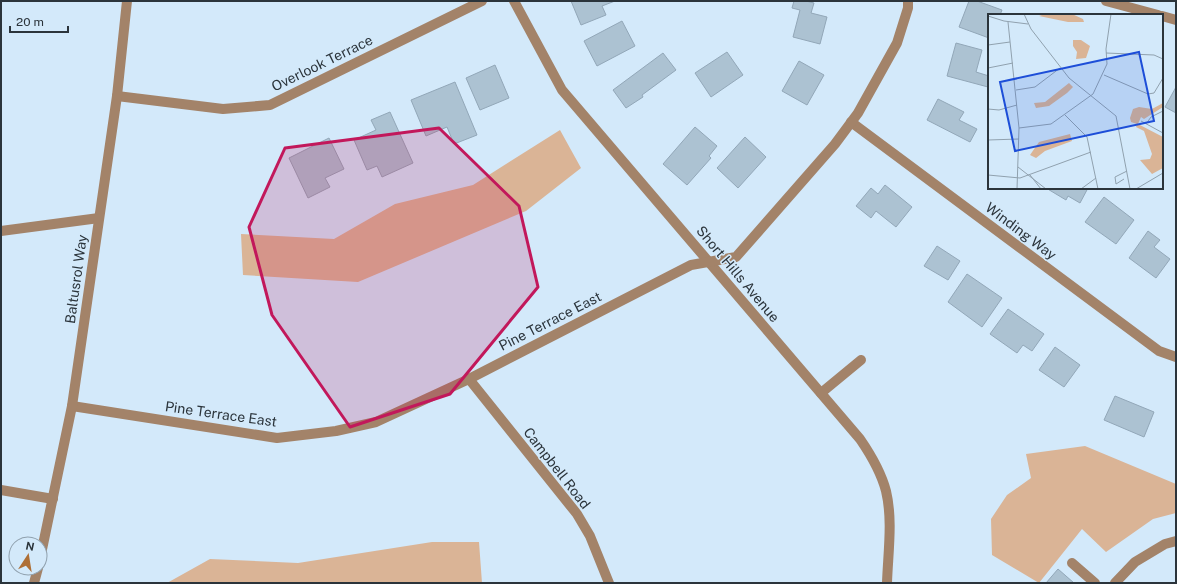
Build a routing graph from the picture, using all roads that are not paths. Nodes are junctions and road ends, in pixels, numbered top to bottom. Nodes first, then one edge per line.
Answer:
1 (127, 1) edge
2 (482, 1) edge
3 (514, 1) edge
4 (908, 1) edge
5 (1106, 1) edge
6 (1154, 14) edge
7 (1163, 16) edge
8 (1176, 20) edge
9 (117, 96) junction
10 (851, 122) junction
11 (99, 218) junction
12 (1, 231) edge
13 (710, 262) junction
14 (1176, 358) edge
15 (861, 360) dead end
16 (469, 379) junction
17 (821, 393) junction
18 (72, 406) junction
19 (1, 490) edge
20 (53, 499) junction
21 (45, 536) edge
22 (1176, 541) edge
23 (1072, 563) dead end
24 (609, 583) edge
25 (887, 583) edge
26 (1095, 583) edge
27 (1115, 583) edge

1 - 9 street, Baltusrol Way
2 - 9 street, Overlook Terrace
3 - 13 street, Short Hills Avenue
4 - 10 street, Pine Terrace East
5 - 6 street
7 - 8 street
9 - 11 street, Baltusrol Way
10 - 13 street, Pine Terrace East
10 - 14 street, Winding Way
11 - 12 street
11 - 18 street, Baltusrol Way
13 - 16 street, Pine Terrace East
13 - 17 street, Short Hills Avenue
15 - 17 street
16 - 18 street, Pine Terrace East
16 - 24 street, Campbell Road
17 - 25 street, Short Hills Avenue
18 - 20 street, Baltusrol Way
19 - 20 street
20 - 21 street, Baltusrol Way
22 - 27 street
23 - 26 street

